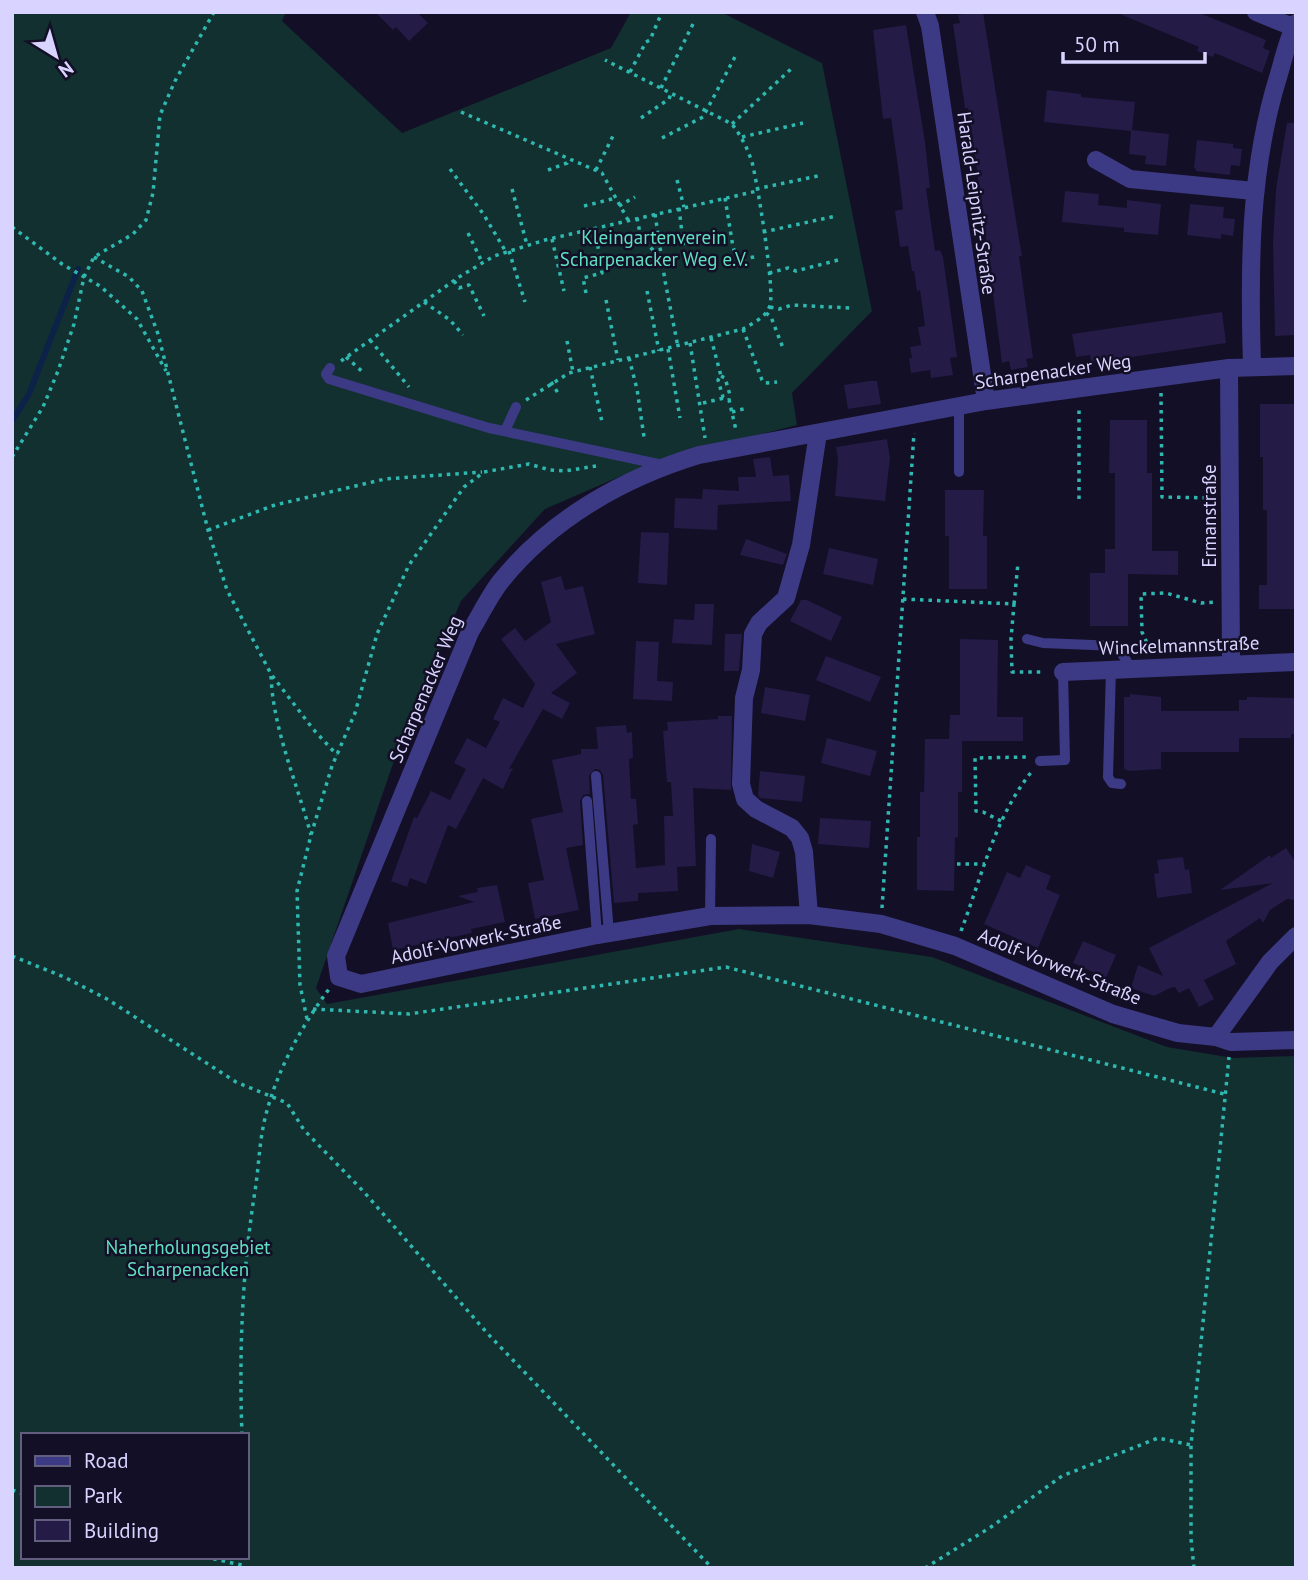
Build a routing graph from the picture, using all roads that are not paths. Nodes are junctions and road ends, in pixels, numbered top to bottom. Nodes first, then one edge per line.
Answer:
1 (925, 12) edge
2 (1256, 12) edge
3 (1294, 25) edge
4 (1096, 160) dead end
5 (1254, 191) junction
6 (1252, 366) junction
7 (1296, 366) edge
8 (330, 368) road end
9 (1229, 368) junction
10 (986, 401) junction
11 (959, 406) junction
12 (516, 407) road end
13 (505, 431) junction
14 (818, 433) junction
15 (664, 465) junction
16 (959, 472) dead end
17 (1027, 639) dead end
18 (1296, 662) edge
19 (1231, 663) junction
20 (1131, 668) junction
21 (1111, 669) junction
22 (1063, 672) joint
23 (1040, 761) road end
24 (596, 776) dead end
25 (1121, 784) dead end
26 (587, 801) dead end
27 (710, 839) dead end
28 (809, 915) junction
29 (710, 916) junction
30 (603, 934) junction
31 (1296, 936) edge
32 (336, 956) joint
33 (1223, 1040) junction
34 (1296, 1040) edge

1 - 10 street, Harald-Leipnitz-Straße
2 - 3 street
3 - 5 street
4 - 5 street
5 - 6 street
6 - 7 street, Scharpenacker Weg
6 - 9 street, Scharpenacker Weg
8 - 13 lane
9 - 10 street, Scharpenacker Weg
9 - 19 street, Ermanstraße
10 - 11 street, Scharpenacker Weg
11 - 14 street, Scharpenacker Weg
11 - 16 lane
12 - 13 lane
13 - 15 lane
14 - 15 street, Scharpenacker Weg
14 - 28 street
15 - 32 street, Scharpenacker Weg
17 - 20 lane
18 - 19 street, Winckelmannstraße
19 - 20 street, Winckelmannstraße
20 - 21 street, Winckelmannstraße
21 - 22 street, Winckelmannstraße
21 - 25 lane
22 - 23 lane
24 - 30 lane
26 - 30 lane
27 - 29 lane
28 - 29 street, Adolf-Vorwerk-Straße
28 - 33 street, Adolf-Vorwerk-Straße
29 - 30 street, Adolf-Vorwerk-Straße
30 - 32 street, Adolf-Vorwerk-Straße
31 - 33 street
33 - 34 street, Adolf-Vorwerk-Straße

